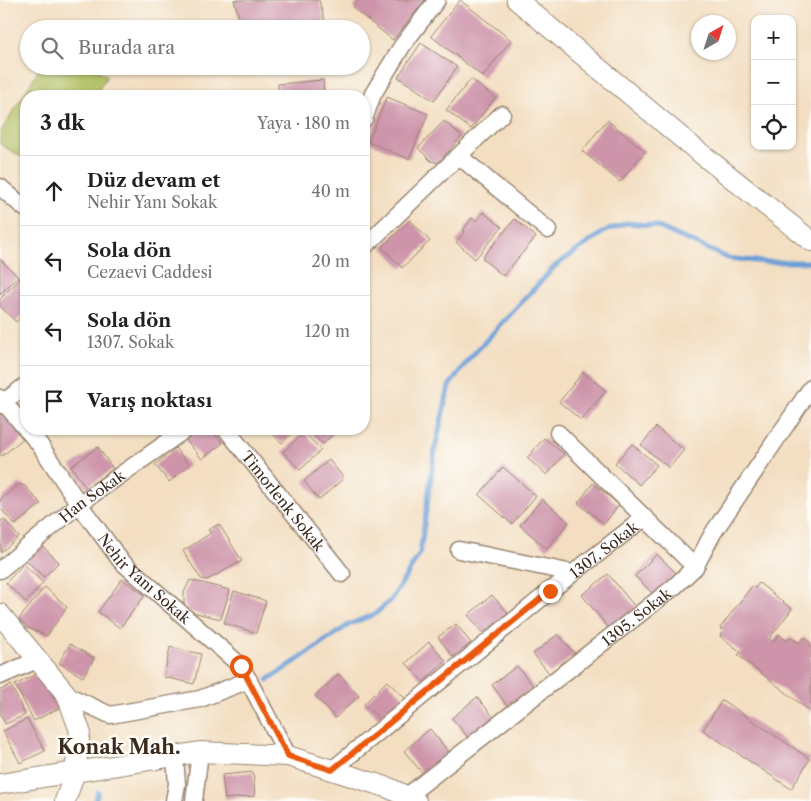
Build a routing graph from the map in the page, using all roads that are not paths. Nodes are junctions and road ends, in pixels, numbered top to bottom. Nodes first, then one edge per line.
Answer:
1 (437, 0) edge
2 (517, 0) edge
3 (370, 102) edge
4 (502, 114) dead end
5 (459, 156) junction
6 (0, 187) edge
7 (20, 204) edge
8 (548, 230) dead end
9 (370, 241) edge
10 (811, 241) edge
11 (811, 388) edge
12 (20, 389) edge
13 (1, 401) edge
14 (20, 422) edge
15 (558, 434) dead end
16 (31, 435) edge
17 (177, 435) edge
18 (231, 435) edge
19 (78, 504) junction
20 (644, 518) junction
21 (459, 550) dead end
22 (695, 567) junction
23 (0, 570) edge
24 (573, 573) junction
25 (342, 574) dead end
26 (0, 614) edge
27 (37, 660) junction
28 (0, 676) edge
29 (249, 680) junction
30 (67, 695) junction
31 (200, 752) junction
32 (175, 756) junction
33 (288, 756) junction
34 (332, 770) junction
35 (75, 772) junction
36 (0, 784) edge
37 (412, 799) edge
38 (65, 801) edge
39 (174, 801) edge
40 (194, 801) edge

1 - 3 street
2 - 10 street
4 - 5 street
5 - 8 street
5 - 9 street
6 - 7 street
11 - 22 street, 1305. Sokak
12 - 13 street
13 - 14 street, Nehir Yanı Sokak
15 - 20 street
16 - 19 street, Nehir Yanı Sokak
17 - 19 street, Han Sokak
18 - 25 street, Timorlenk Sokak
19 - 23 street, Han Sokak
19 - 29 street, Nehir Yanı Sokak
20 - 22 street
20 - 24 street, 1307. Sokak
21 - 24 street
22 - 37 street, 1305. Sokak
24 - 34 street, 1307. Sokak
26 - 27 street
27 - 28 street
27 - 30 street
29 - 30 street
29 - 33 street, Nehir Yanı Sokak
30 - 35 street
31 - 32 street
31 - 33 street
31 - 40 street
32 - 35 street
32 - 39 street
33 - 34 street
34 - 37 street
35 - 36 street
35 - 38 street

